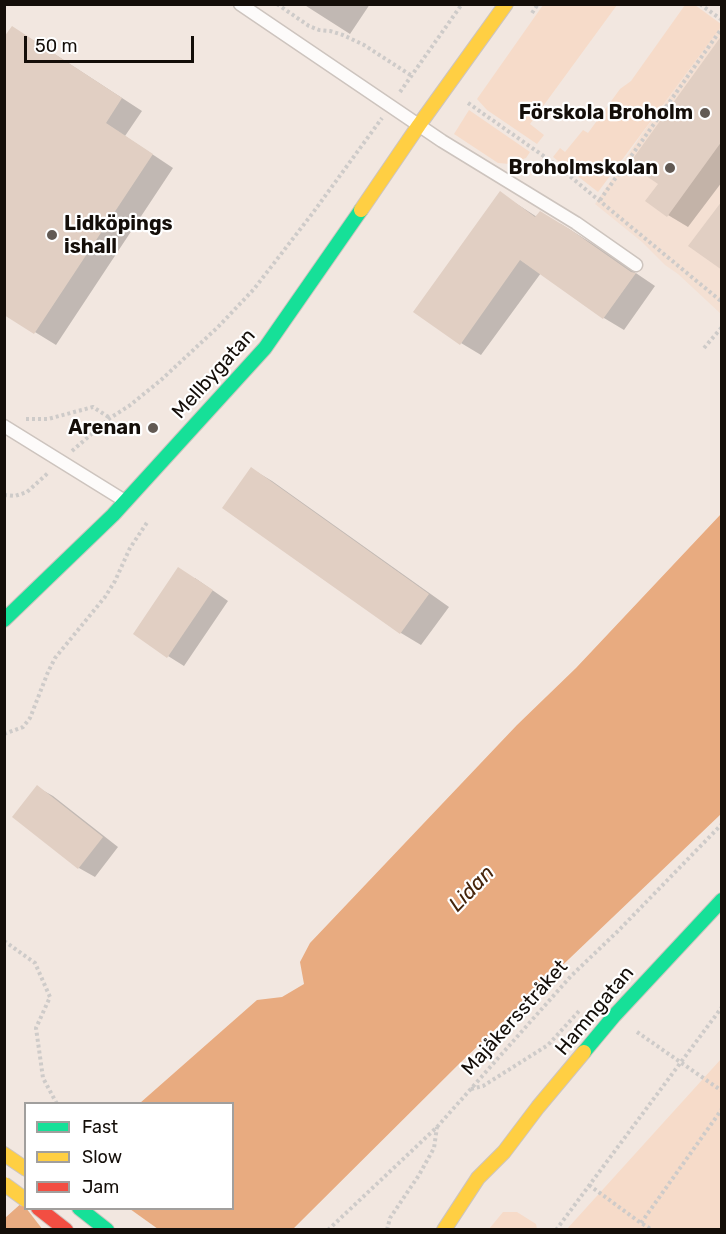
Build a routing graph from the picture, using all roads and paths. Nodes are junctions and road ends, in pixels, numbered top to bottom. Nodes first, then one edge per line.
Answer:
1 (240, 4) edge
2 (277, 4) edge
3 (462, 4) edge
4 (506, 4) edge
5 (700, 4) edge
6 (722, 20) edge
7 (722, 28) edge
8 (412, 76) junction
9 (467, 103) dead end
10 (391, 105) junction
11 (420, 125) junction
12 (600, 200) junction
13 (636, 265) dead end
14 (722, 302) edge
15 (722, 327) edge
16 (704, 348) dead end
17 (21, 418) dead end
18 (110, 418) junction
19 (4, 426) edge
20 (60, 461) junction
21 (4, 495) edge
22 (126, 501) junction
23 (4, 620) edge
24 (722, 824) edge
25 (722, 900) edge
26 (4, 941) edge
27 (722, 1007) edge
28 (582, 1009) dead end
29 (614, 1016) junction
30 (680, 1062) junction
31 (470, 1090) junction
32 (722, 1090) edge
33 (56, 1102) edge
34 (722, 1109) edge
35 (437, 1127) junction
36 (504, 1152) junction
37 (4, 1154) edge
38 (24, 1168) edge
39 (4, 1184) edge
40 (589, 1185) junction
41 (24, 1199) edge
42 (480, 1201) dead end
43 (39, 1210) edge
44 (80, 1210) edge
45 (641, 1223) junction
46 (66, 1230) edge
47 (107, 1230) edge
48 (328, 1230) edge
49 (387, 1230) edge
50 (444, 1230) edge
51 (556, 1230) edge
52 (652, 1230) edge

1 - 10 lane
2 - 8 path
3 - 8 path
4 - 11 main road, Mellbygatan
5 - 6 path
7 - 12 path
8 - 10 path
9 - 12 path
10 - 11 lane
10 - 18 path
11 - 13 lane
11 - 22 main road, Mellbygatan
12 - 14 path
15 - 16 path
17 - 18 path
18 - 20 path
19 - 20 lane
20 - 21 path
20 - 22 lane
22 - 23 main road, Mellbygatan
24 - 31 path, Majåkersstråket
25 - 29 main road, Hamngatan
26 - 33 path
27 - 30 path
28 - 31 path
29 - 30 path
29 - 36 main road, Hamngatan
30 - 32 path
30 - 40 path
31 - 35 path, Majåkersstråket
34 - 45 path
35 - 48 path, Majåkersstråket
35 - 49 path
36 - 42 main road
36 - 50 main road
37 - 38 main road
39 - 41 main road, bridge
40 - 45 path
40 - 51 path
43 - 46 main road
44 - 47 main road
45 - 52 path

